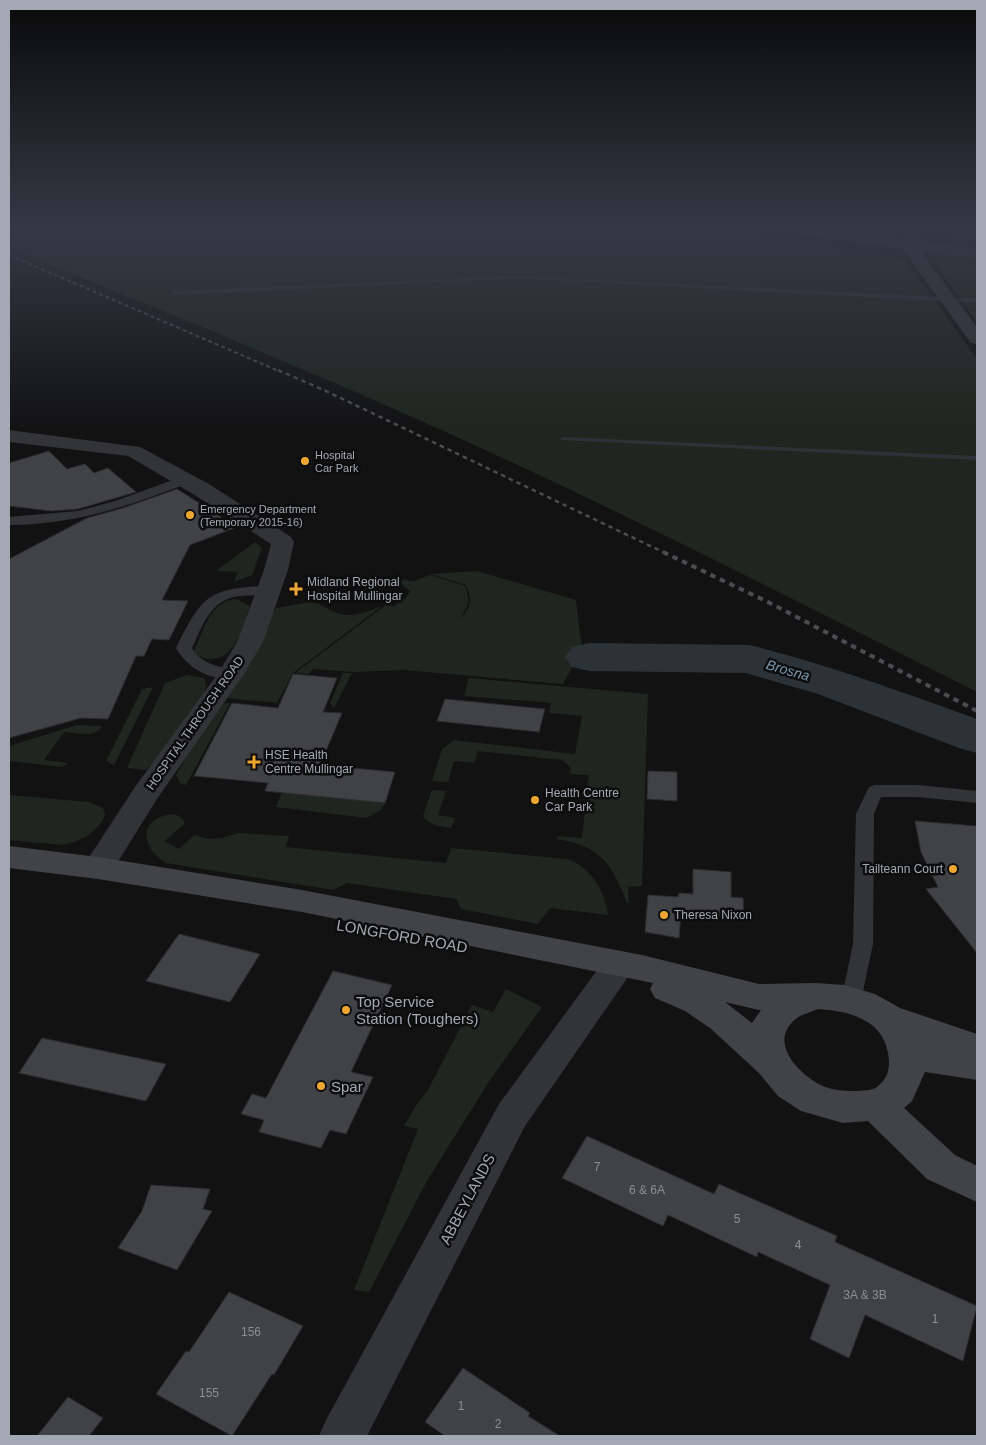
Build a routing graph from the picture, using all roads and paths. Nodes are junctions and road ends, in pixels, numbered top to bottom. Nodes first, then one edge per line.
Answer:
1 (946, 295) edge
2 (977, 339) edge
3 (9, 436) edge
4 (184, 480) junction
5 (9, 521) edge
6 (267, 590) junction
7 (231, 674) junction
8 (977, 798) edge
9 (9, 857) edge
10 (95, 867) junction
11 (9, 873) edge
12 (191, 901) junction
13 (373, 915) junction
14 (467, 947) junction
15 (613, 974) junction
16 (816, 996) junction
17 (852, 1000) junction
18 (888, 1018) junction
19 (977, 1048) edge
20 (909, 1055) junction
21 (770, 1062) junction
22 (977, 1065) edge
23 (876, 1104) junction
24 (977, 1185) edge
25 (342, 1436) edge

1 - 2 street
3 - 4 street, HOSPITAL THROUGH ROAD
4 - 5 lane
4 - 6 street, HOSPITAL THROUGH ROAD
6 - 7 street, HOSPITAL THROUGH ROAD
6 - 7 lane
7 - 10 street, HOSPITAL THROUGH ROAD
8 - 17 lane
9 - 10 street
10 - 12 street
10 - 13 street
11 - 12 street, LONGFORD ROAD
12 - 14 street, LONGFORD ROAD
13 - 14 street
13 - 16 street
14 - 15 street, LONGFORD ROAD
15 - 21 street, LONGFORD ROAD
15 - 25 street, ABBEYLANDS
16 - 17 street
16 - 21 street
17 - 18 street
18 - 19 street
18 - 20 street
20 - 22 street
20 - 23 street
21 - 23 street
23 - 24 street

